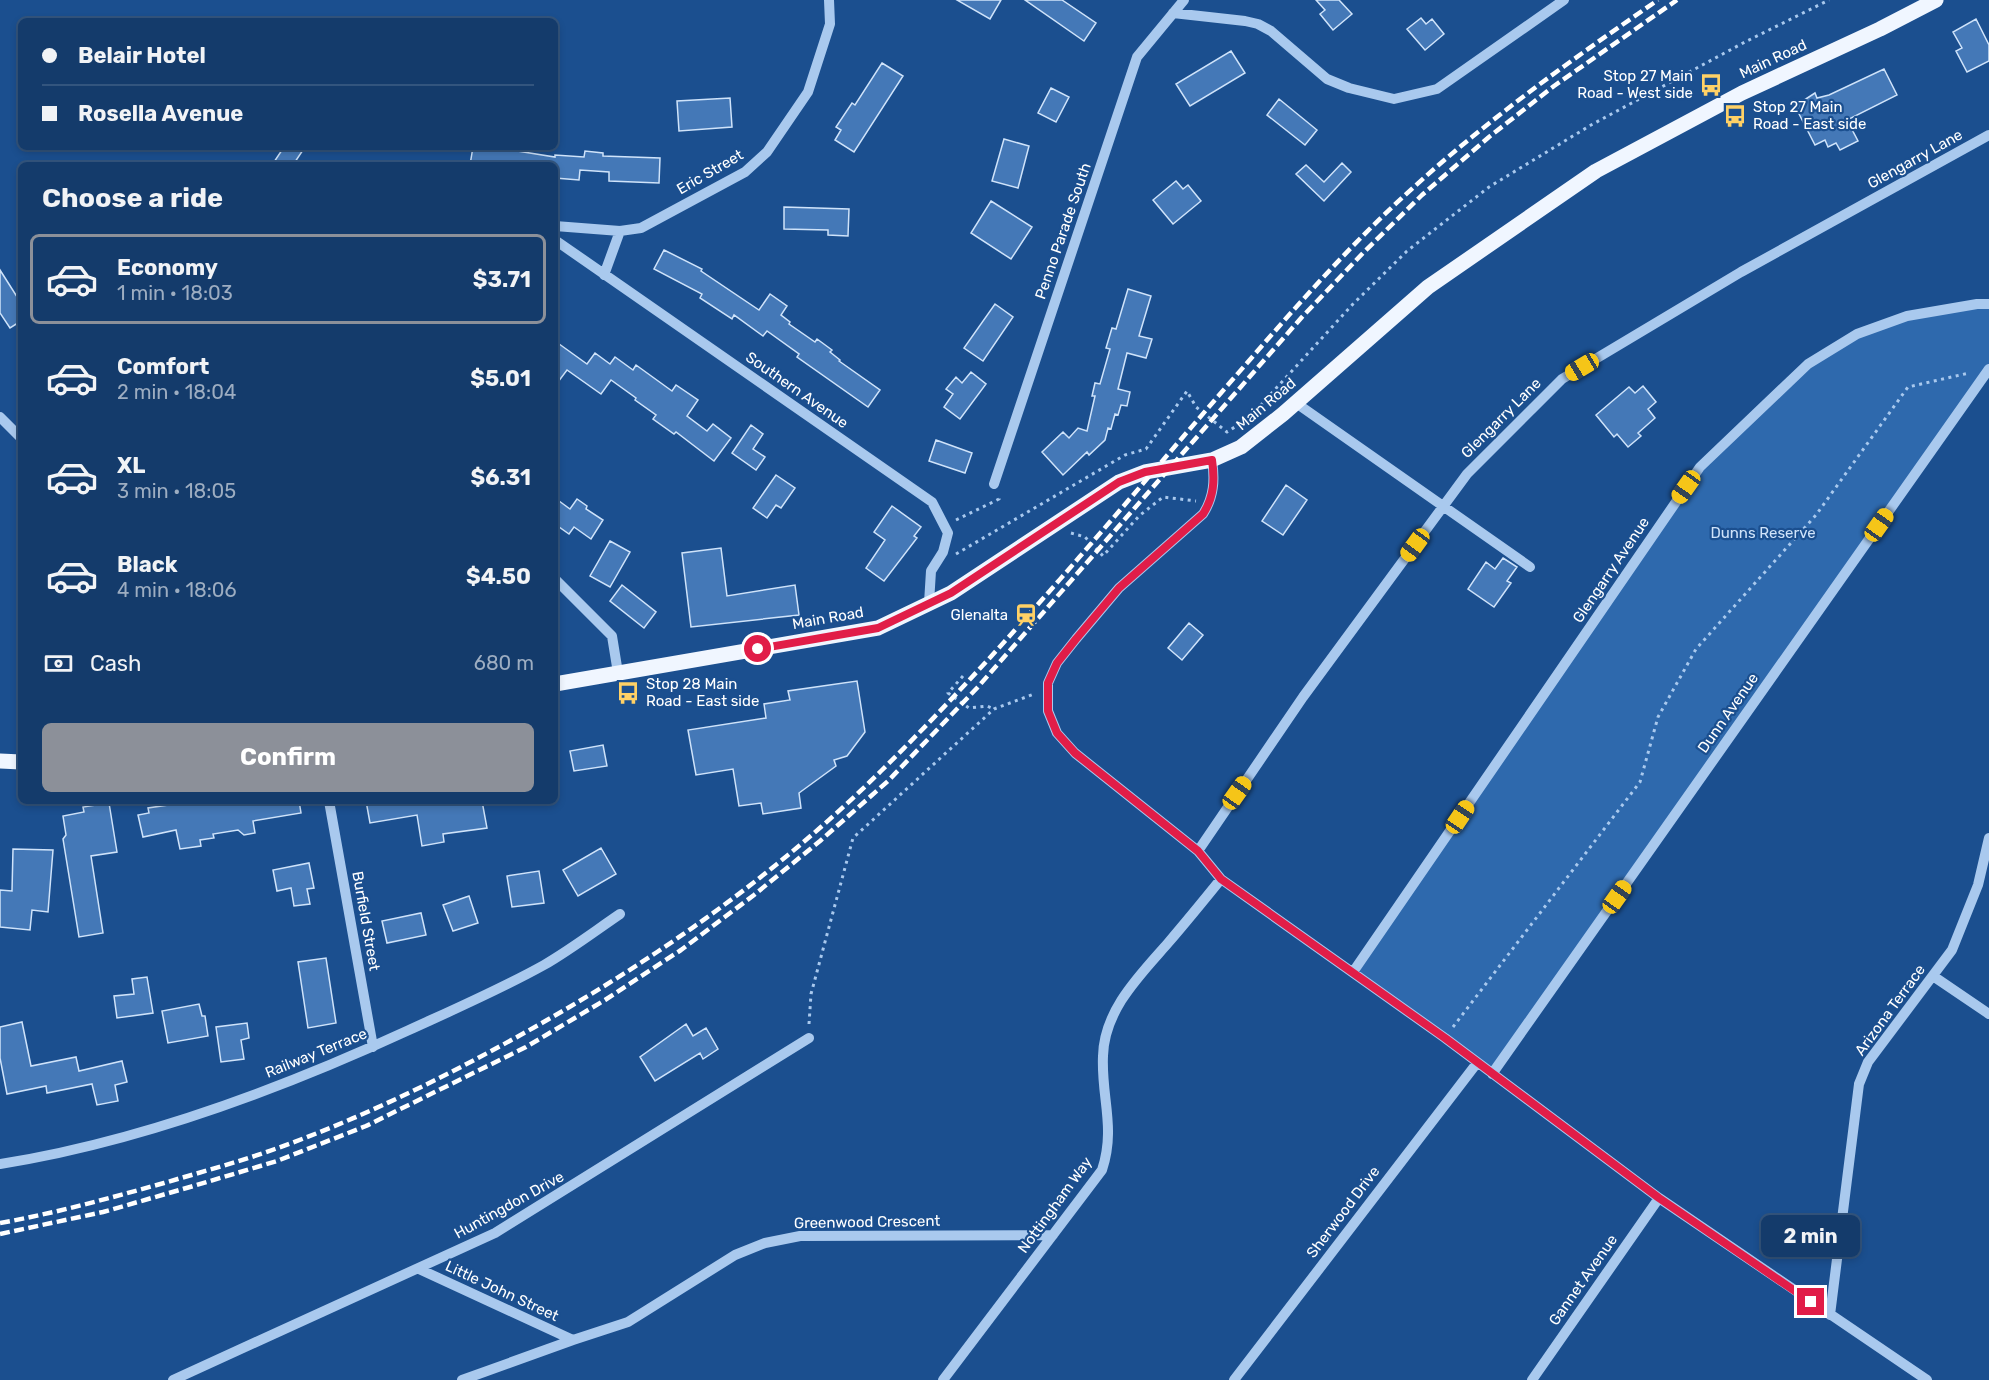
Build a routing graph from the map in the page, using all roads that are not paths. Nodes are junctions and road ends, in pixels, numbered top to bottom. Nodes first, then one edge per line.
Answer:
1 (829, 0) edge
2 (1184, 0) edge
3 (1564, 0) edge
4 (1936, 0) edge
5 (1173, 13) junction
6 (1989, 135) edge
7 (558, 226) edge
8 (620, 231) junction
9 (558, 242) edge
10 (604, 275) junction
11 (1989, 304) edge
12 (1989, 369) edge
13 (1296, 403) junction
14 (0, 417) edge
15 (18, 435) edge
16 (1212, 460) junction
17 (994, 484) road end
18 (1443, 507) junction
19 (1530, 567) dead end
20 (558, 582) edge
21 (929, 603) junction
22 (618, 673) junction
23 (558, 683) edge
24 (0, 761) edge
25 (18, 762) edge
26 (330, 804) edge
27 (1989, 838) edge
28 (1198, 851) junction
29 (1221, 879) junction
30 (620, 914) dead end
31 (1353, 972) junction
32 (1934, 976) junction
33 (1989, 1014) edge
34 (809, 1038) road end
35 (373, 1047) junction
36 (1477, 1063) junction
37 (1492, 1074) junction
38 (0, 1164) edge
39 (1659, 1198) junction
40 (1053, 1235) junction
41 (419, 1269) junction
42 (1830, 1315) junction
43 (573, 1340) junction
44 (173, 1380) edge
45 (462, 1380) edge
46 (943, 1380) edge
47 (1234, 1380) edge
48 (1532, 1380) edge
49 (1927, 1380) edge

1 - 8 street, Eric Street
2 - 5 street, Penno Parade South
3 - 5 street
4 - 13 main road, Main Road
5 - 17 street, Penno Parade South
6 - 18 street, Glengarry Lane
7 - 8 street
8 - 10 street
9 - 10 street, Southern Avenue
10 - 21 street, Southern Avenue
11 - 31 street, Glengarry Avenue
12 - 37 street, Dunn Avenue
13 - 16 main road, Main Road
13 - 18 street
14 - 15 street
16 - 21 main road, Main Road
16 - 28 street
18 - 19 street
18 - 28 street, Glengarry Lane
20 - 22 street
21 - 22 main road, Main Road
22 - 23 main road, Main Road
24 - 25 main road
26 - 35 street, Burfield Street
27 - 32 street, Arizona Terrace
28 - 29 street
29 - 31 street
29 - 40 street, Nottingham Way
30 - 35 street, Railway Terrace
31 - 36 street
32 - 33 street
32 - 42 street, Arizona Terrace
34 - 41 street, Huntingdon Drive
35 - 38 street, Railway Terrace
36 - 37 street
36 - 47 street, Sherwood Drive
37 - 39 street
39 - 42 street
39 - 48 street, Gannet Avenue
40 - 43 street, Greenwood Crescent
40 - 46 street, Nottingham Way
41 - 43 street, Little John Street
41 - 44 street, Huntingdon Drive
42 - 49 street
43 - 45 street, Greenwood Crescent

